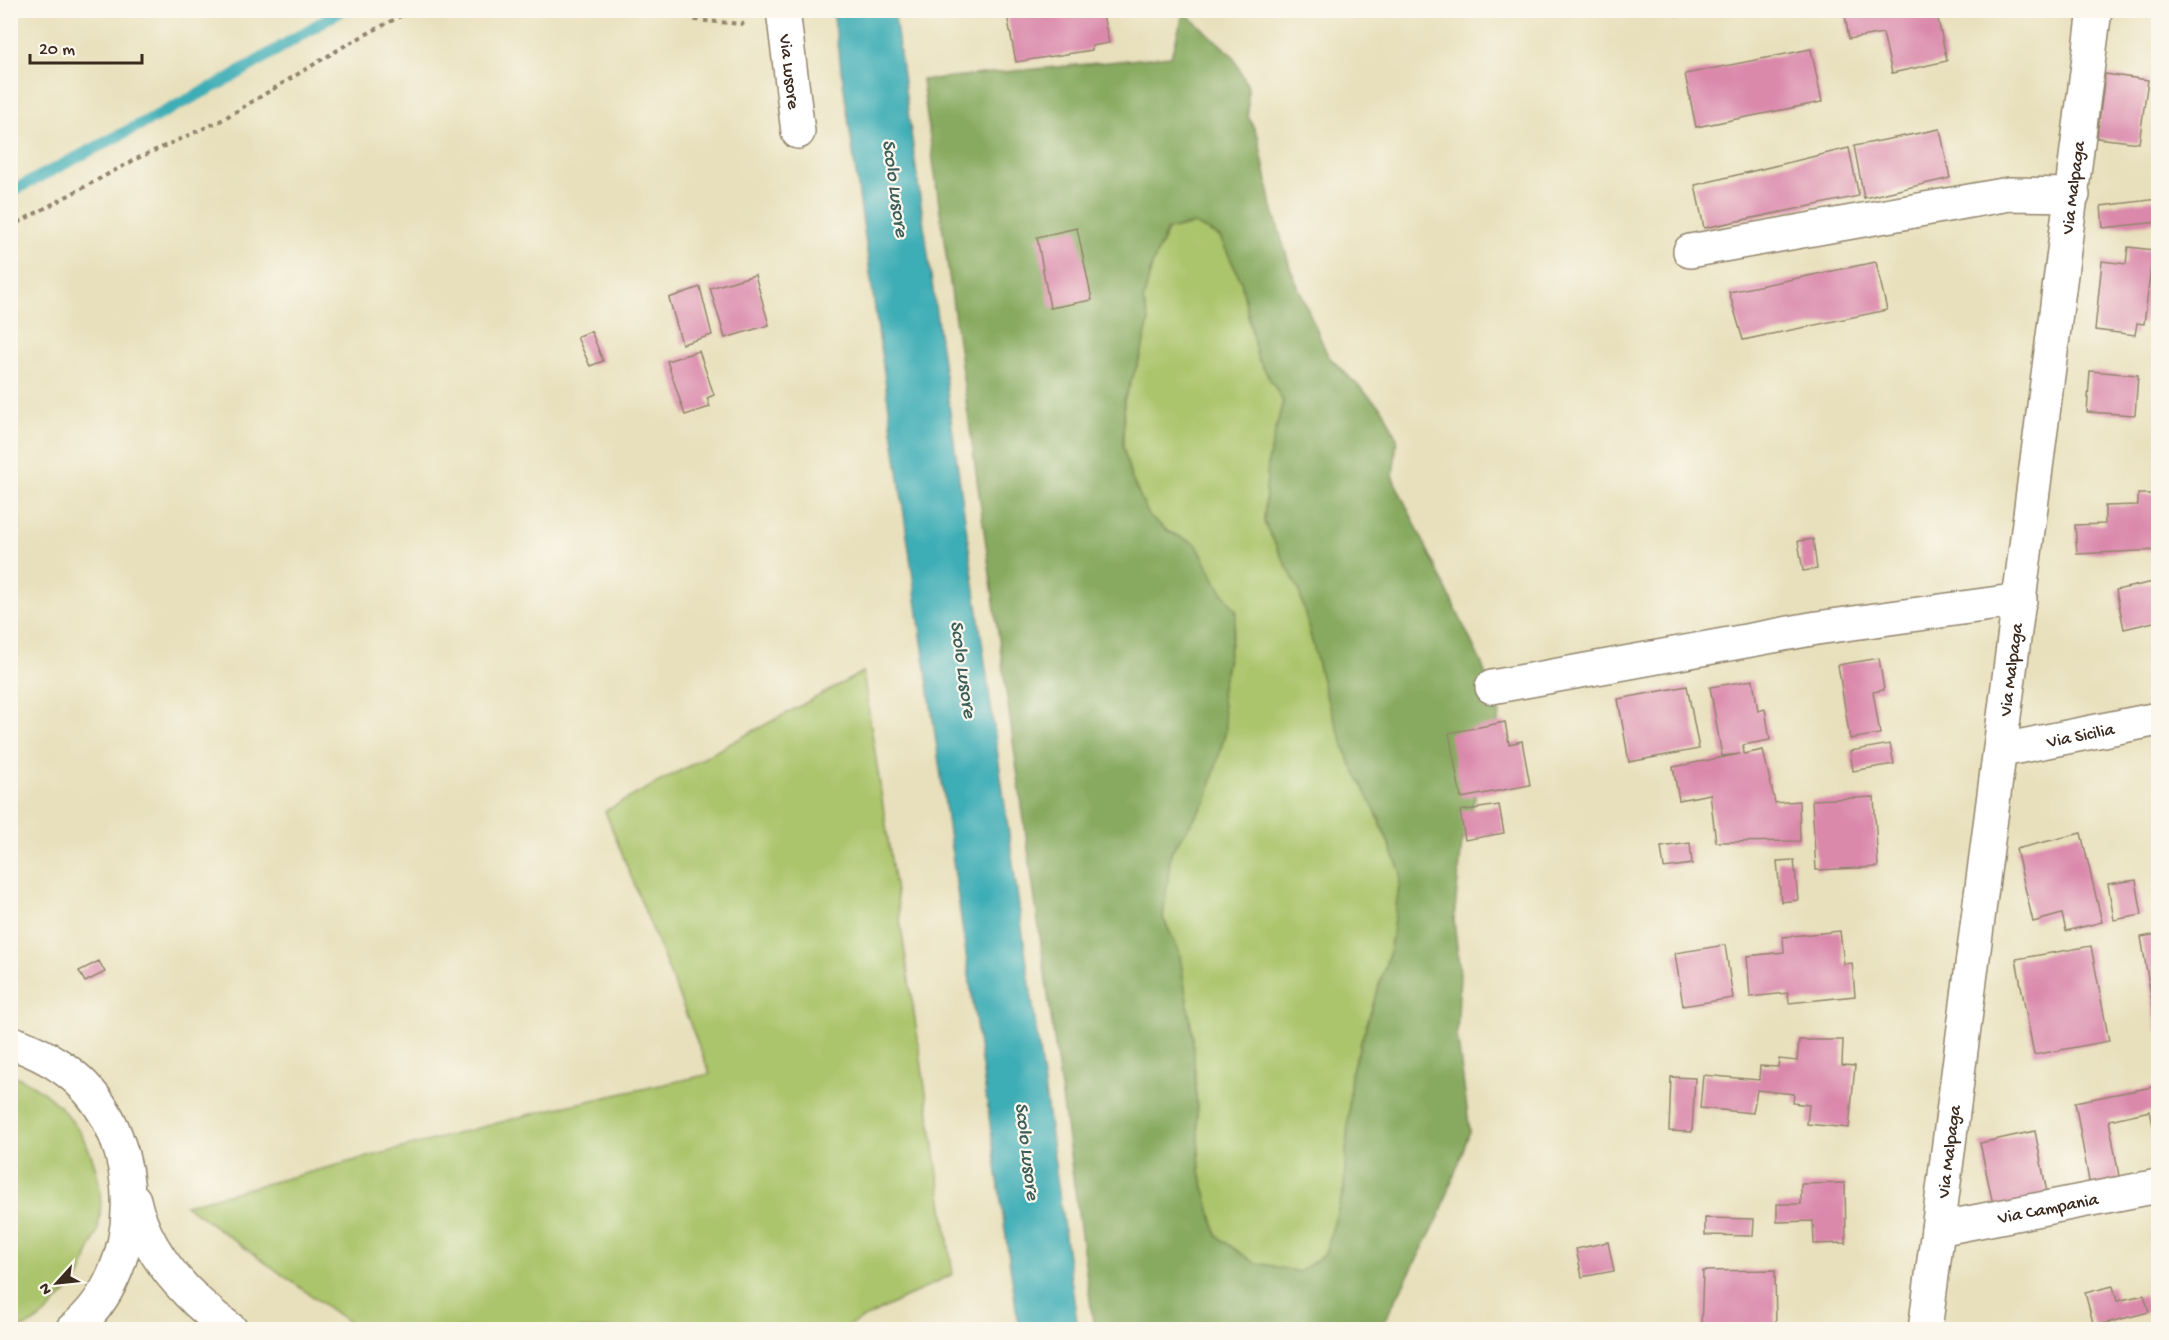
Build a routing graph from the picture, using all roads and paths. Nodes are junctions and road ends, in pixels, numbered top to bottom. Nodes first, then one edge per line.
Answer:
1 (412, 10) edge
2 (680, 10) edge
3 (783, 10) edge
4 (2095, 10) edge
5 (751, 21) dead end
6 (798, 132) dead end
7 (2073, 195) junction
8 (10, 227) edge
9 (1690, 251) dead end
10 (2020, 600) junction
11 (1492, 687) dead end
12 (2158, 719) edge
13 (2002, 750) junction
14 (10, 1042) edge
15 (128, 1174) junction
16 (2158, 1186) edge
17 (1938, 1229) junction
18 (72, 1329) edge
19 (231, 1329) edge
20 (1925, 1329) edge

1 - 8 path
2 - 5 path
3 - 6 street, Via Lusore
4 - 7 street, Via Malpaga
7 - 9 street
7 - 10 street, Via Malpaga
10 - 11 street
10 - 13 street, Via Malpaga
12 - 13 street, Via Sicilia
13 - 17 street, Via Malpaga
14 - 15 street
15 - 18 street
15 - 19 street
16 - 17 street, Via Campania
17 - 20 street, Via Malpaga

